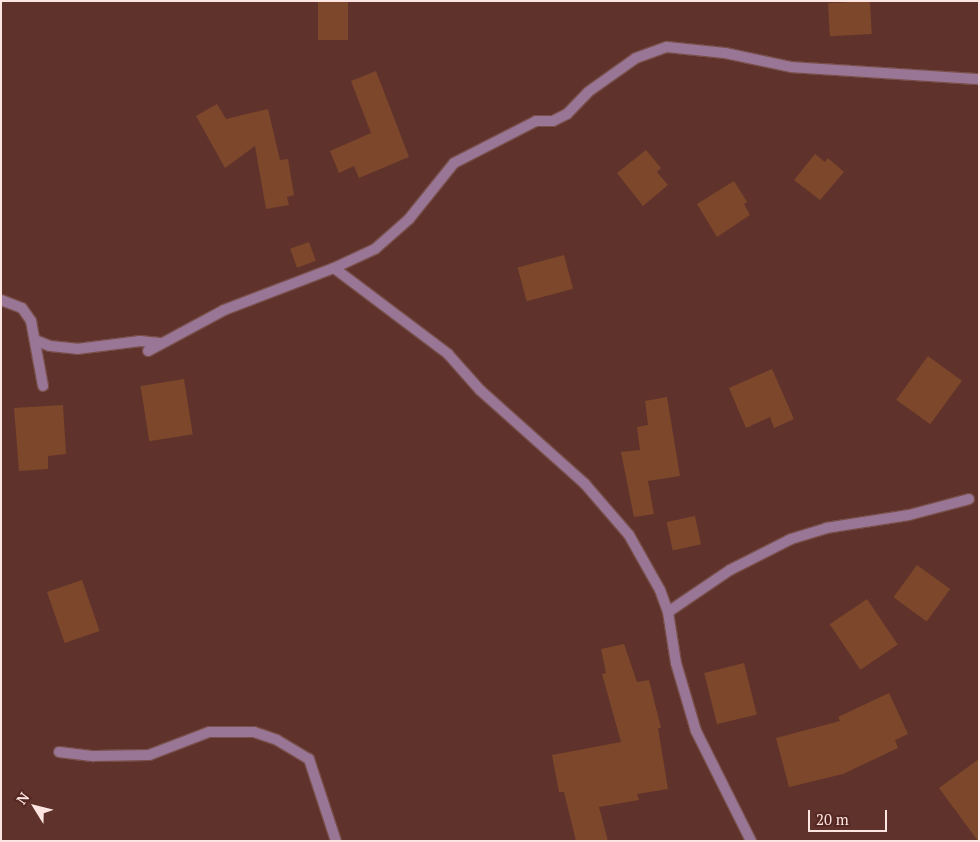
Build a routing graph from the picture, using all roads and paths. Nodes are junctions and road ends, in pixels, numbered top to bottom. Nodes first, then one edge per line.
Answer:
1 (979, 79) edge
2 (334, 268) junction
3 (1, 300) edge
4 (35, 340) junction
5 (160, 343) junction
6 (148, 351) dead end
7 (43, 386) dead end
8 (969, 499) dead end
9 (668, 612) junction
10 (59, 752) dead end
11 (336, 841) edge
12 (751, 841) edge

1 - 2 street
2 - 5 street
2 - 9 street
3 - 4 street
4 - 5 street
4 - 7 street
5 - 6 street
8 - 9 street
9 - 12 street
10 - 11 street

